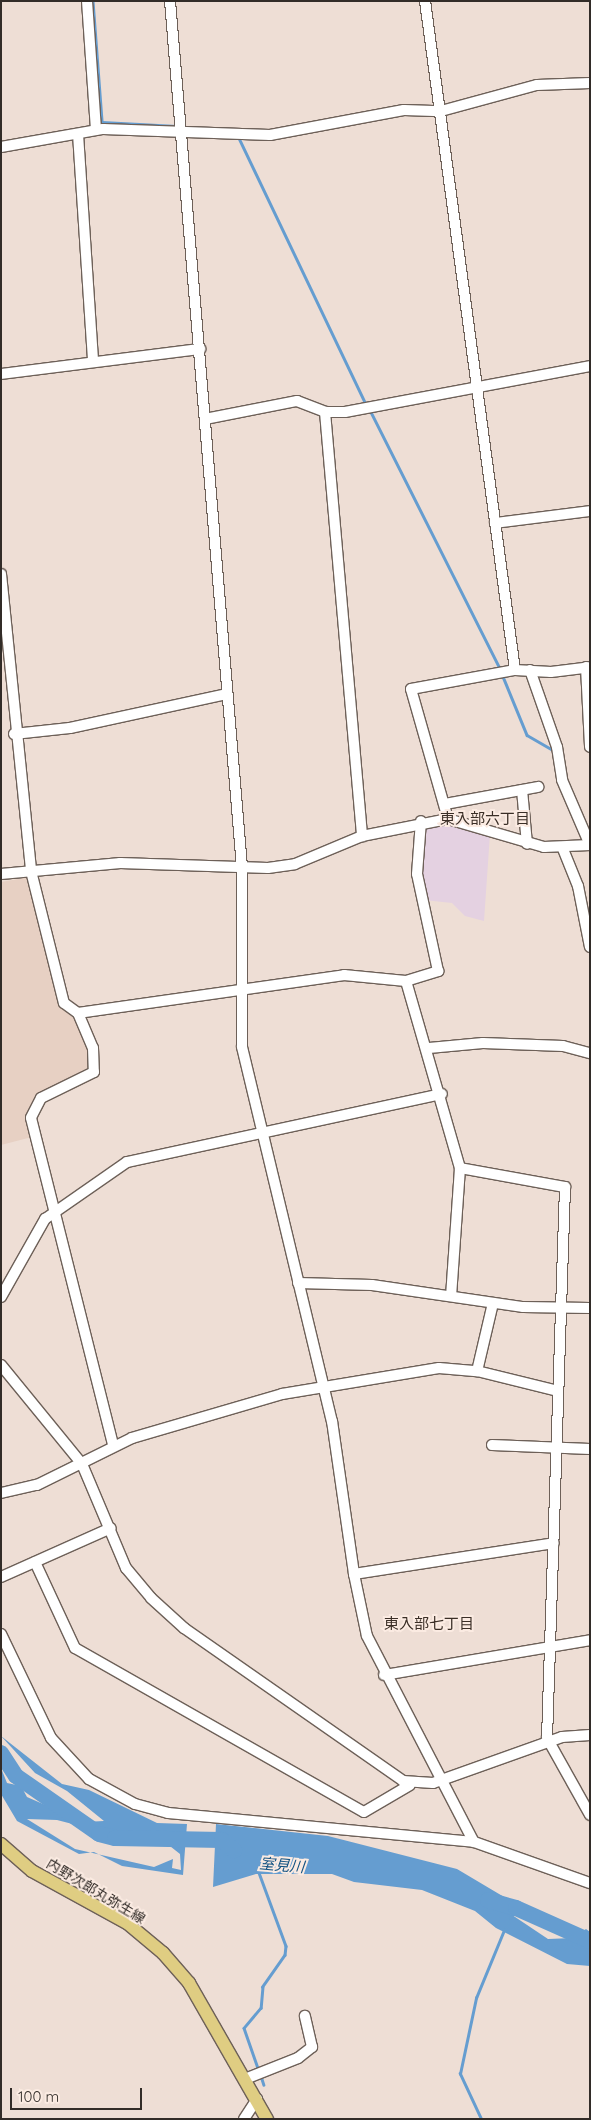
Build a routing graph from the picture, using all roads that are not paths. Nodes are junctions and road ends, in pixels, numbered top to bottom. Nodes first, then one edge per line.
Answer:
1 (87, 1) edge
2 (170, 1) edge
3 (425, 1) edge
4 (590, 83) edge
5 (441, 111) junction
6 (96, 130) junction
7 (182, 133) junction
8 (78, 134) junction
9 (1, 147) edge
10 (200, 349) junction
11 (93, 362) junction
12 (590, 366) edge
13 (1, 374) edge
14 (477, 386) junction
15 (325, 412) junction
16 (205, 419) junction
17 (590, 511) edge
18 (495, 523) junction
19 (1, 574) edge
20 (588, 667) edge
21 (512, 670) junction
22 (530, 670) junction
23 (227, 694) junction
24 (14, 734) junction
25 (590, 748) edge
26 (538, 787) dead end
27 (522, 790) junction
28 (445, 804) junction
29 (448, 819) junction
30 (421, 821) junction
31 (362, 836) junction
32 (527, 844) junction
33 (590, 845) edge
34 (563, 849) junction
35 (242, 868) junction
36 (30, 871) junction
37 (1, 874) edge
38 (590, 947) edge
39 (406, 981) junction
40 (239, 992) junction
41 (78, 1013) junction
42 (429, 1048) junction
43 (590, 1053) edge
44 (442, 1094) junction
45 (261, 1132) junction
46 (460, 1168) junction
47 (55, 1210) junction
48 (298, 1283) junction
49 (450, 1296) junction
50 (1, 1297) edge
51 (493, 1303) junction
52 (590, 1308) edge
53 (561, 1310) junction
54 (1, 1365) edge
55 (477, 1371) junction
56 (325, 1388) junction
57 (558, 1391) junction
58 (113, 1445) junction
59 (492, 1446) dead end
60 (557, 1448) junction
61 (590, 1449) edge
62 (82, 1464) junction
63 (1, 1493) edge
64 (110, 1528) junction
65 (554, 1543) junction
66 (35, 1562) junction
67 (354, 1574) junction
68 (1, 1577) edge
69 (1, 1634) edge
70 (590, 1640) edge
71 (550, 1647) junction
72 (384, 1675) junction
73 (590, 1735) edge
74 (549, 1741) junction
75 (443, 1780) junction
76 (410, 1785) junction
77 (590, 1815) edge
78 (474, 1842) junction
79 (1, 1844) edge
80 (590, 1883) edge
81 (305, 2016) dead end
82 (250, 2076) junction
83 (257, 2100) junction
84 (244, 2119) edge
85 (267, 2119) edge

1 - 6 street
2 - 7 street
3 - 5 street
4 - 5 street
5 - 7 street
5 - 14 street
6 - 7 street
6 - 8 street
7 - 10 street
8 - 9 street
8 - 11 street
10 - 11 street
10 - 16 street
11 - 13 street
12 - 14 street
14 - 15 street
14 - 18 street
15 - 16 street
15 - 31 street
16 - 23 street
17 - 18 street
18 - 21 street
19 - 24 street
20 - 22 street
20 - 25 street
21 - 22 street
21 - 28 street
22 - 33 street
23 - 24 street
23 - 35 street
24 - 36 street
26 - 27 street
27 - 28 street
27 - 32 street
28 - 29 street
29 - 30 street
29 - 32 street
30 - 31 street
30 - 39 street
31 - 35 street
32 - 34 street
33 - 34 street
34 - 38 street
35 - 36 street
35 - 40 street
36 - 37 street
36 - 41 street
39 - 40 street
39 - 42 street
40 - 41 street
40 - 45 street
41 - 47 street
42 - 43 street
42 - 44 street
44 - 45 street
44 - 46 street
45 - 47 street
45 - 48 street
46 - 49 street
46 - 53 street
47 - 50 street
47 - 58 street
48 - 49 street
48 - 56 street
49 - 51 street
51 - 53 street
51 - 55 street
52 - 53 street
53 - 57 street
54 - 62 street
55 - 56 street
55 - 57 street
56 - 58 street
56 - 67 street
57 - 60 street
58 - 62 street
59 - 60 street
60 - 61 street
60 - 65 street
62 - 63 street
62 - 64 street
64 - 66 street
64 - 76 street
65 - 67 street
65 - 71 street
66 - 68 street
66 - 76 street
67 - 72 street
69 - 78 street
70 - 71 street
71 - 72 street
71 - 74 street
72 - 75 street
73 - 74 street
74 - 75 street
74 - 77 street
75 - 76 street
75 - 78 street
78 - 80 street
79 - 82 main road, 内野次郎丸弥生線
81 - 82 street
82 - 83 main road, 内野次郎丸弥生線
83 - 84 street
83 - 85 main road, 内野次郎丸弥生線

